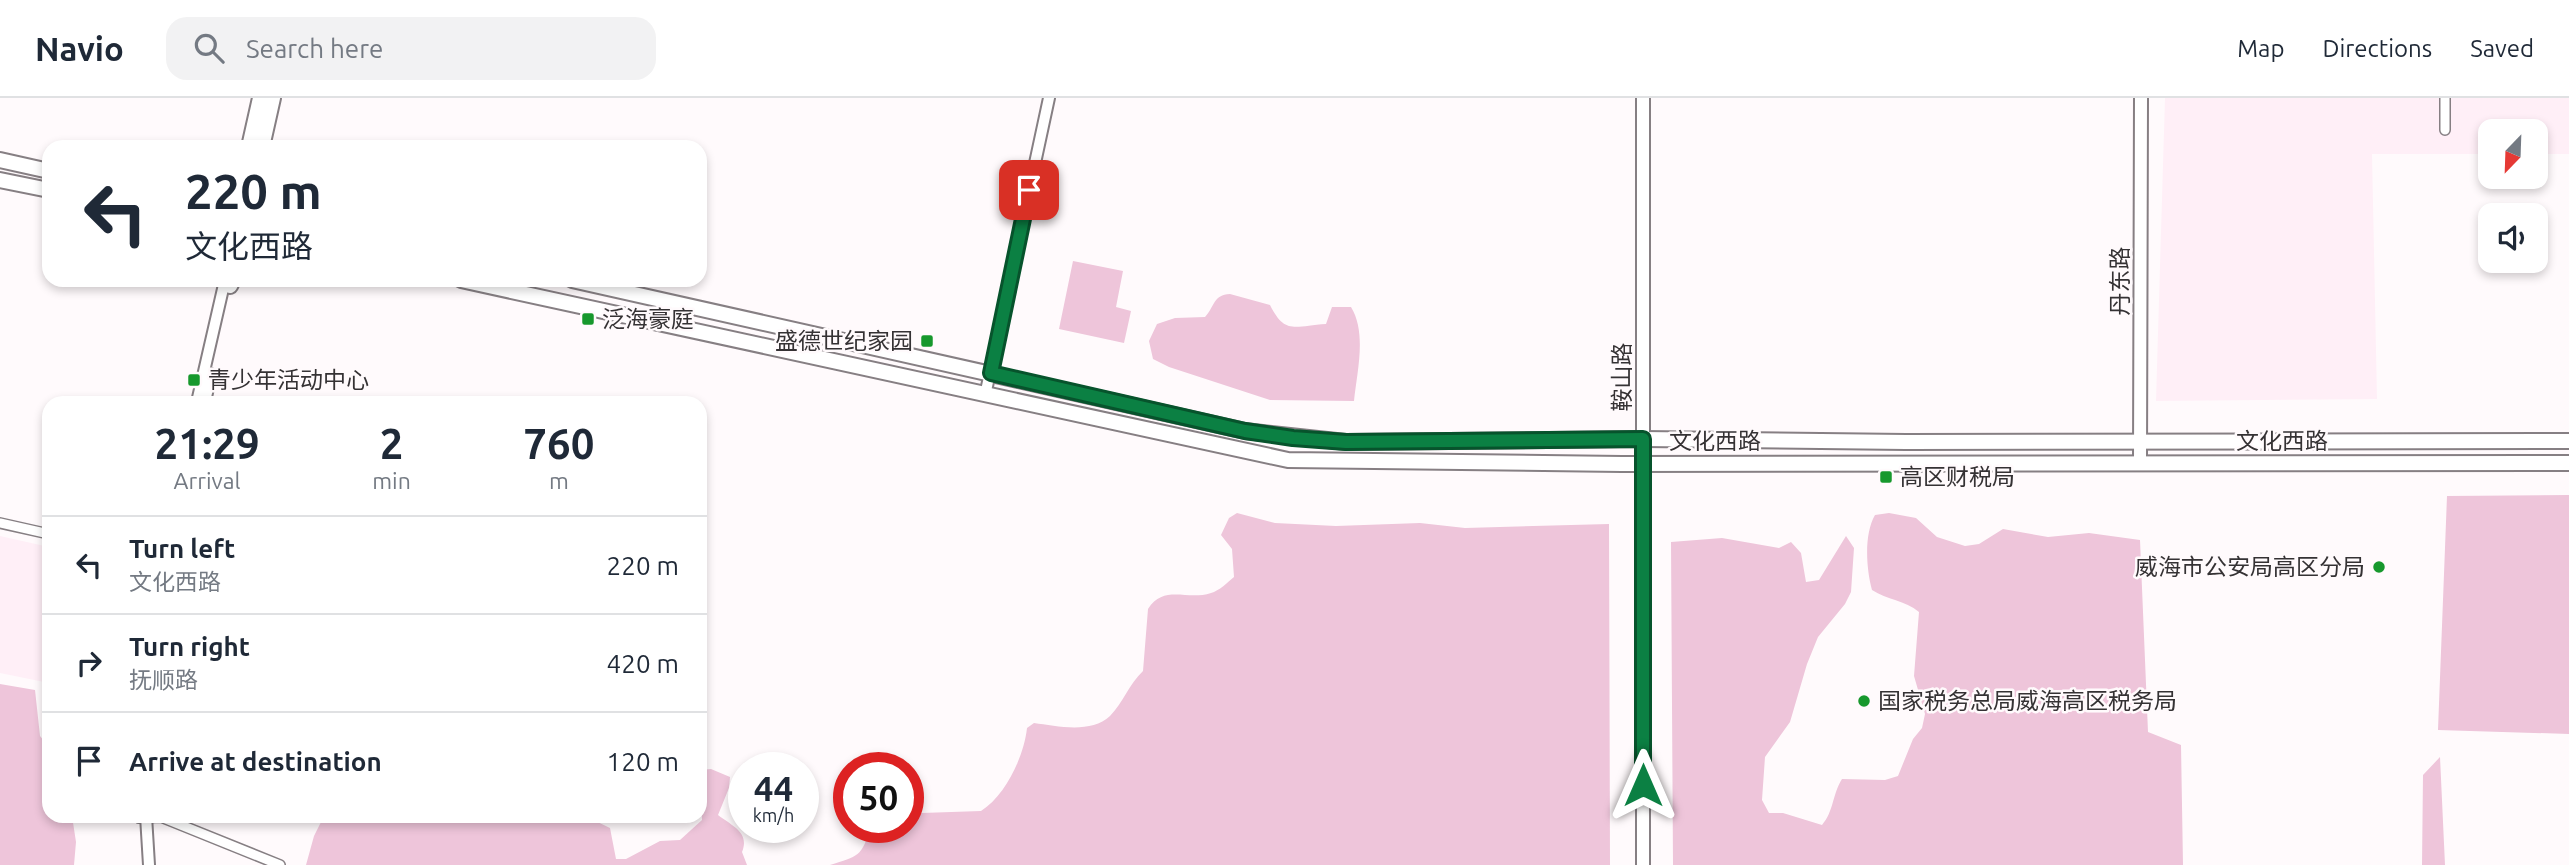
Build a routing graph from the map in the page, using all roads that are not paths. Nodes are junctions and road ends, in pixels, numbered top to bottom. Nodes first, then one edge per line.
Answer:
1 (260, 98) edge
2 (274, 98) edge
3 (1049, 98) edge
4 (1643, 98) edge
5 (2141, 98) edge
6 (2445, 98) edge
7 (2445, 130) dead end
8 (257, 140) edge
9 (258, 140) edge
10 (0, 160) edge
11 (42, 169) edge
12 (0, 180) edge
13 (42, 189) edge
14 (227, 287) edge
15 (227, 287) edge
16 (494, 287) edge
17 (604, 287) edge
18 (991, 373) junction
19 (985, 391) junction
20 (199, 396) edge
21 (206, 396) edge
22 (1643, 439) junction
23 (2140, 441) junction
24 (2569, 441) edge
25 (2140, 463) junction
26 (2569, 463) edge
27 (1644, 464) junction
28 (0, 523) edge
29 (42, 532) edge
30 (142, 823) edge
31 (143, 823) edge
32 (176, 823) edge
33 (142, 865) edge
34 (149, 865) edge
35 (280, 865) edge
36 (1643, 865) edge

1 - 8 main road
2 - 9 main road
3 - 18 street
4 - 22 main road, 鞍山路
5 - 23 main road, 丹东路
6 - 7 street
10 - 11 main road
12 - 13 main road
14 - 20 street
15 - 21 street
16 - 19 main road, 文化西路
17 - 18 main road, 文化西路
18 - 19 street
18 - 22 main road, 文化西路
19 - 27 main road, 文化西路
22 - 23 main road, 文化西路
22 - 27 main road, 鞍山路
23 - 24 main road, 文化西路
23 - 25 main road, 丹东路
25 - 26 main road, 文化西路
25 - 27 main road, 文化西路
27 - 36 main road, 鞍山路
28 - 29 street
30 - 33 street
31 - 34 street
32 - 35 street

